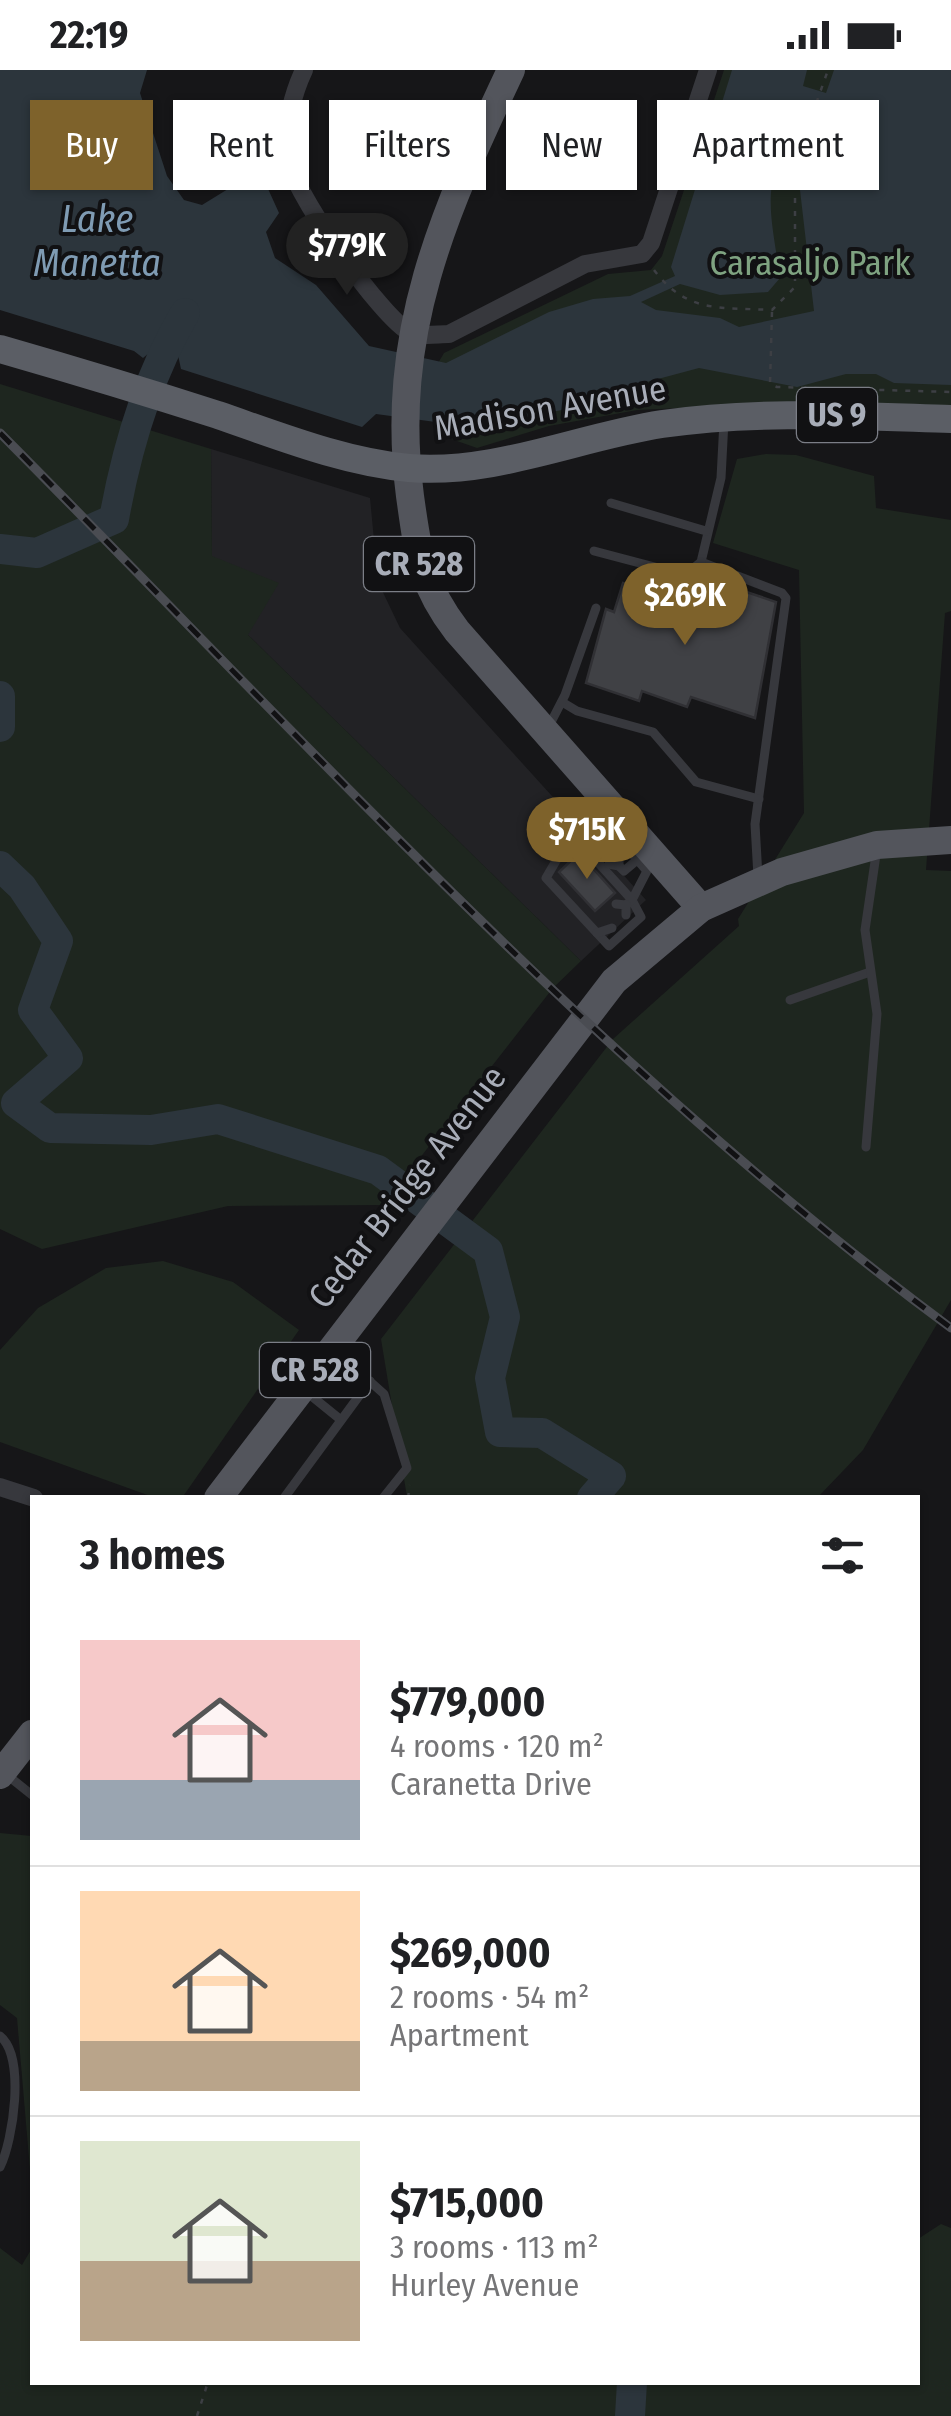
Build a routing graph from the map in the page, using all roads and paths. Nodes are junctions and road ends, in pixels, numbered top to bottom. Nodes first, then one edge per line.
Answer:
1 (304, 70) edge
2 (511, 70) edge
3 (708, 70) edge
4 (828, 70) edge
5 (664, 282) dead end
6 (772, 311) junction
7 (410, 335) junction
8 (0, 348) edge
9 (951, 392) edge
10 (724, 418) junction
11 (951, 419) edge
12 (406, 463) junction
13 (611, 504) dead end
14 (706, 531) junction
15 (594, 552) dead end
16 (700, 562) junction
17 (596, 608) dead end
18 (562, 702) junction
19 (547, 730) junction
20 (759, 799) junction
21 (603, 807) junction
22 (587, 834) junction
23 (601, 834) dead end
24 (574, 836) junction
25 (951, 840) edge
26 (877, 846) junction
27 (616, 861) dead end
28 (648, 864) junction
29 (758, 883) junction
30 (625, 906) junction
31 (701, 908) junction
32 (624, 933) junction
33 (645, 956) junction
34 (870, 972) junction
35 (790, 1000) dead end
36 (866, 1147) dead end
37 (332, 1347) junction
38 (370, 1381) junction
39 (301, 1387) junction
40 (341, 1420) junction
41 (0, 1487) edge
42 (220, 1495) edge
43 (286, 1495) edge
44 (385, 1495) edge
45 (30, 1497) edge
46 (30, 1737) edge
47 (1, 1773) edge
48 (30, 1794) edge
49 (0, 2036) edge
50 (0, 2167) edge
51 (207, 2385) edge
52 (196, 2416) edge

1 - 7 street
2 - 7 main road, CR 528
3 - 7 street
4 - 6 path
5 - 6 path
6 - 9 path
7 - 12 main road, CR 528
8 - 12 highway, Madison Avenue / US 9
10 - 11 highway, Madison Avenue / US 9
10 - 12 highway, Madison Avenue / US 9
10 - 14 lane
12 - 19 main road, CR 528
13 - 14 lane
14 - 16 lane
15 - 16 lane
16 - 20 lane
17 - 18 lane
18 - 19 lane
18 - 20 lane
19 - 21 main road, CR 528
20 - 29 lane
21 - 22 lane
21 - 28 main road, CR 528
22 - 23 lane
22 - 24 lane
24 - 30 lane
24 - 32 lane
25 - 26 main road
26 - 29 main road
26 - 34 lane
27 - 28 lane
28 - 30 lane
28 - 31 main road, CR 528
29 - 31 main road
30 - 32 lane
31 - 33 main road, CR 528
32 - 33 lane
33 - 37 main road, Cedar Bridge Avenue / CR 528
34 - 35 lane
34 - 36 lane
37 - 38 lane
37 - 39 main road, Cedar Bridge Avenue / CR 528
38 - 40 lane
38 - 44 lane
39 - 40 lane
39 - 42 main road, Cedar Bridge Avenue / CR 528
40 - 43 lane
41 - 45 street
46 - 47 main road
47 - 48 lane
49 - 50 lane
51 - 52 path

